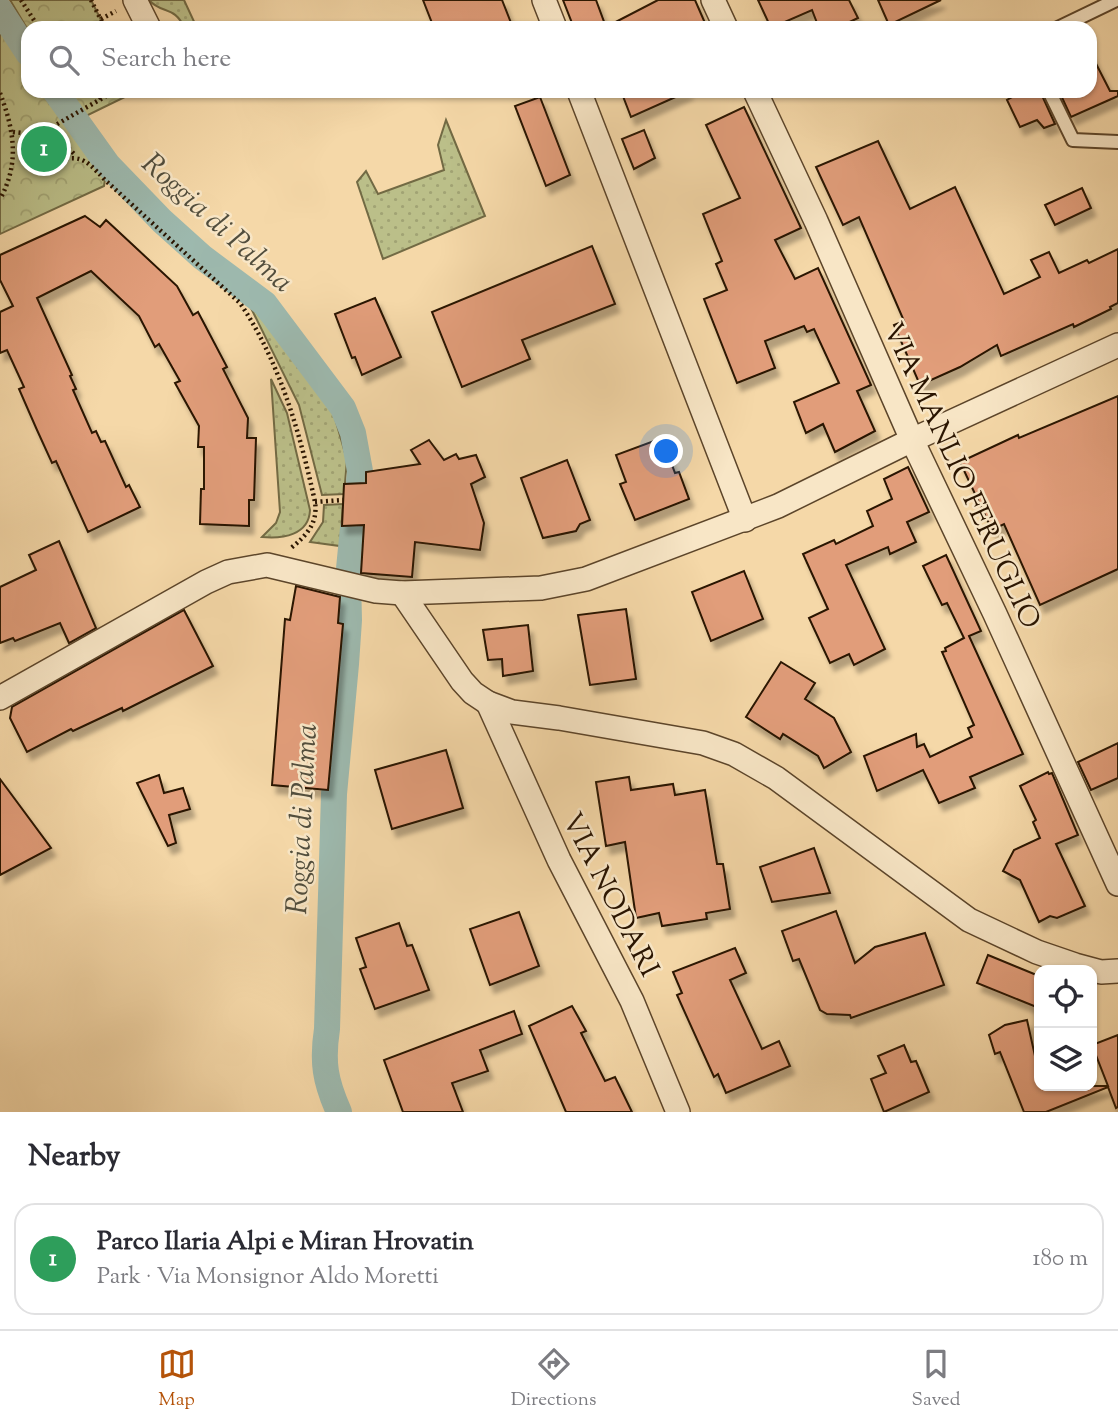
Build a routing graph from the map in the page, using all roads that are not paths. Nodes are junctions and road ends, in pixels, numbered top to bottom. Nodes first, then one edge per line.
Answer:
1 (135, 0) edge
2 (544, 0) edge
3 (713, 0) edge
4 (1116, 0) edge
5 (146, 21) edge
6 (552, 21) edge
7 (723, 21) edge
8 (1072, 21) edge
9 (582, 98) edge
10 (758, 98) edge
11 (1052, 98) edge
12 (1118, 142) edge
13 (1118, 345) edge
14 (912, 440) junction
15 (745, 520) junction
16 (402, 593) junction
17 (0, 698) edge
18 (488, 703) junction
19 (1118, 884) edge
20 (1118, 971) edge
21 (678, 1112) edge

1 - 5 street
2 - 6 street
3 - 7 street
4 - 8 lane
9 - 15 street
10 - 14 street, VIA MANLIO FERUGLIO
11 - 12 lane
13 - 14 street
14 - 15 street
14 - 19 street, VIA MANLIO FERUGLIO
15 - 16 street
16 - 17 street
16 - 18 street
18 - 20 street
18 - 21 street, VIA NODARI

